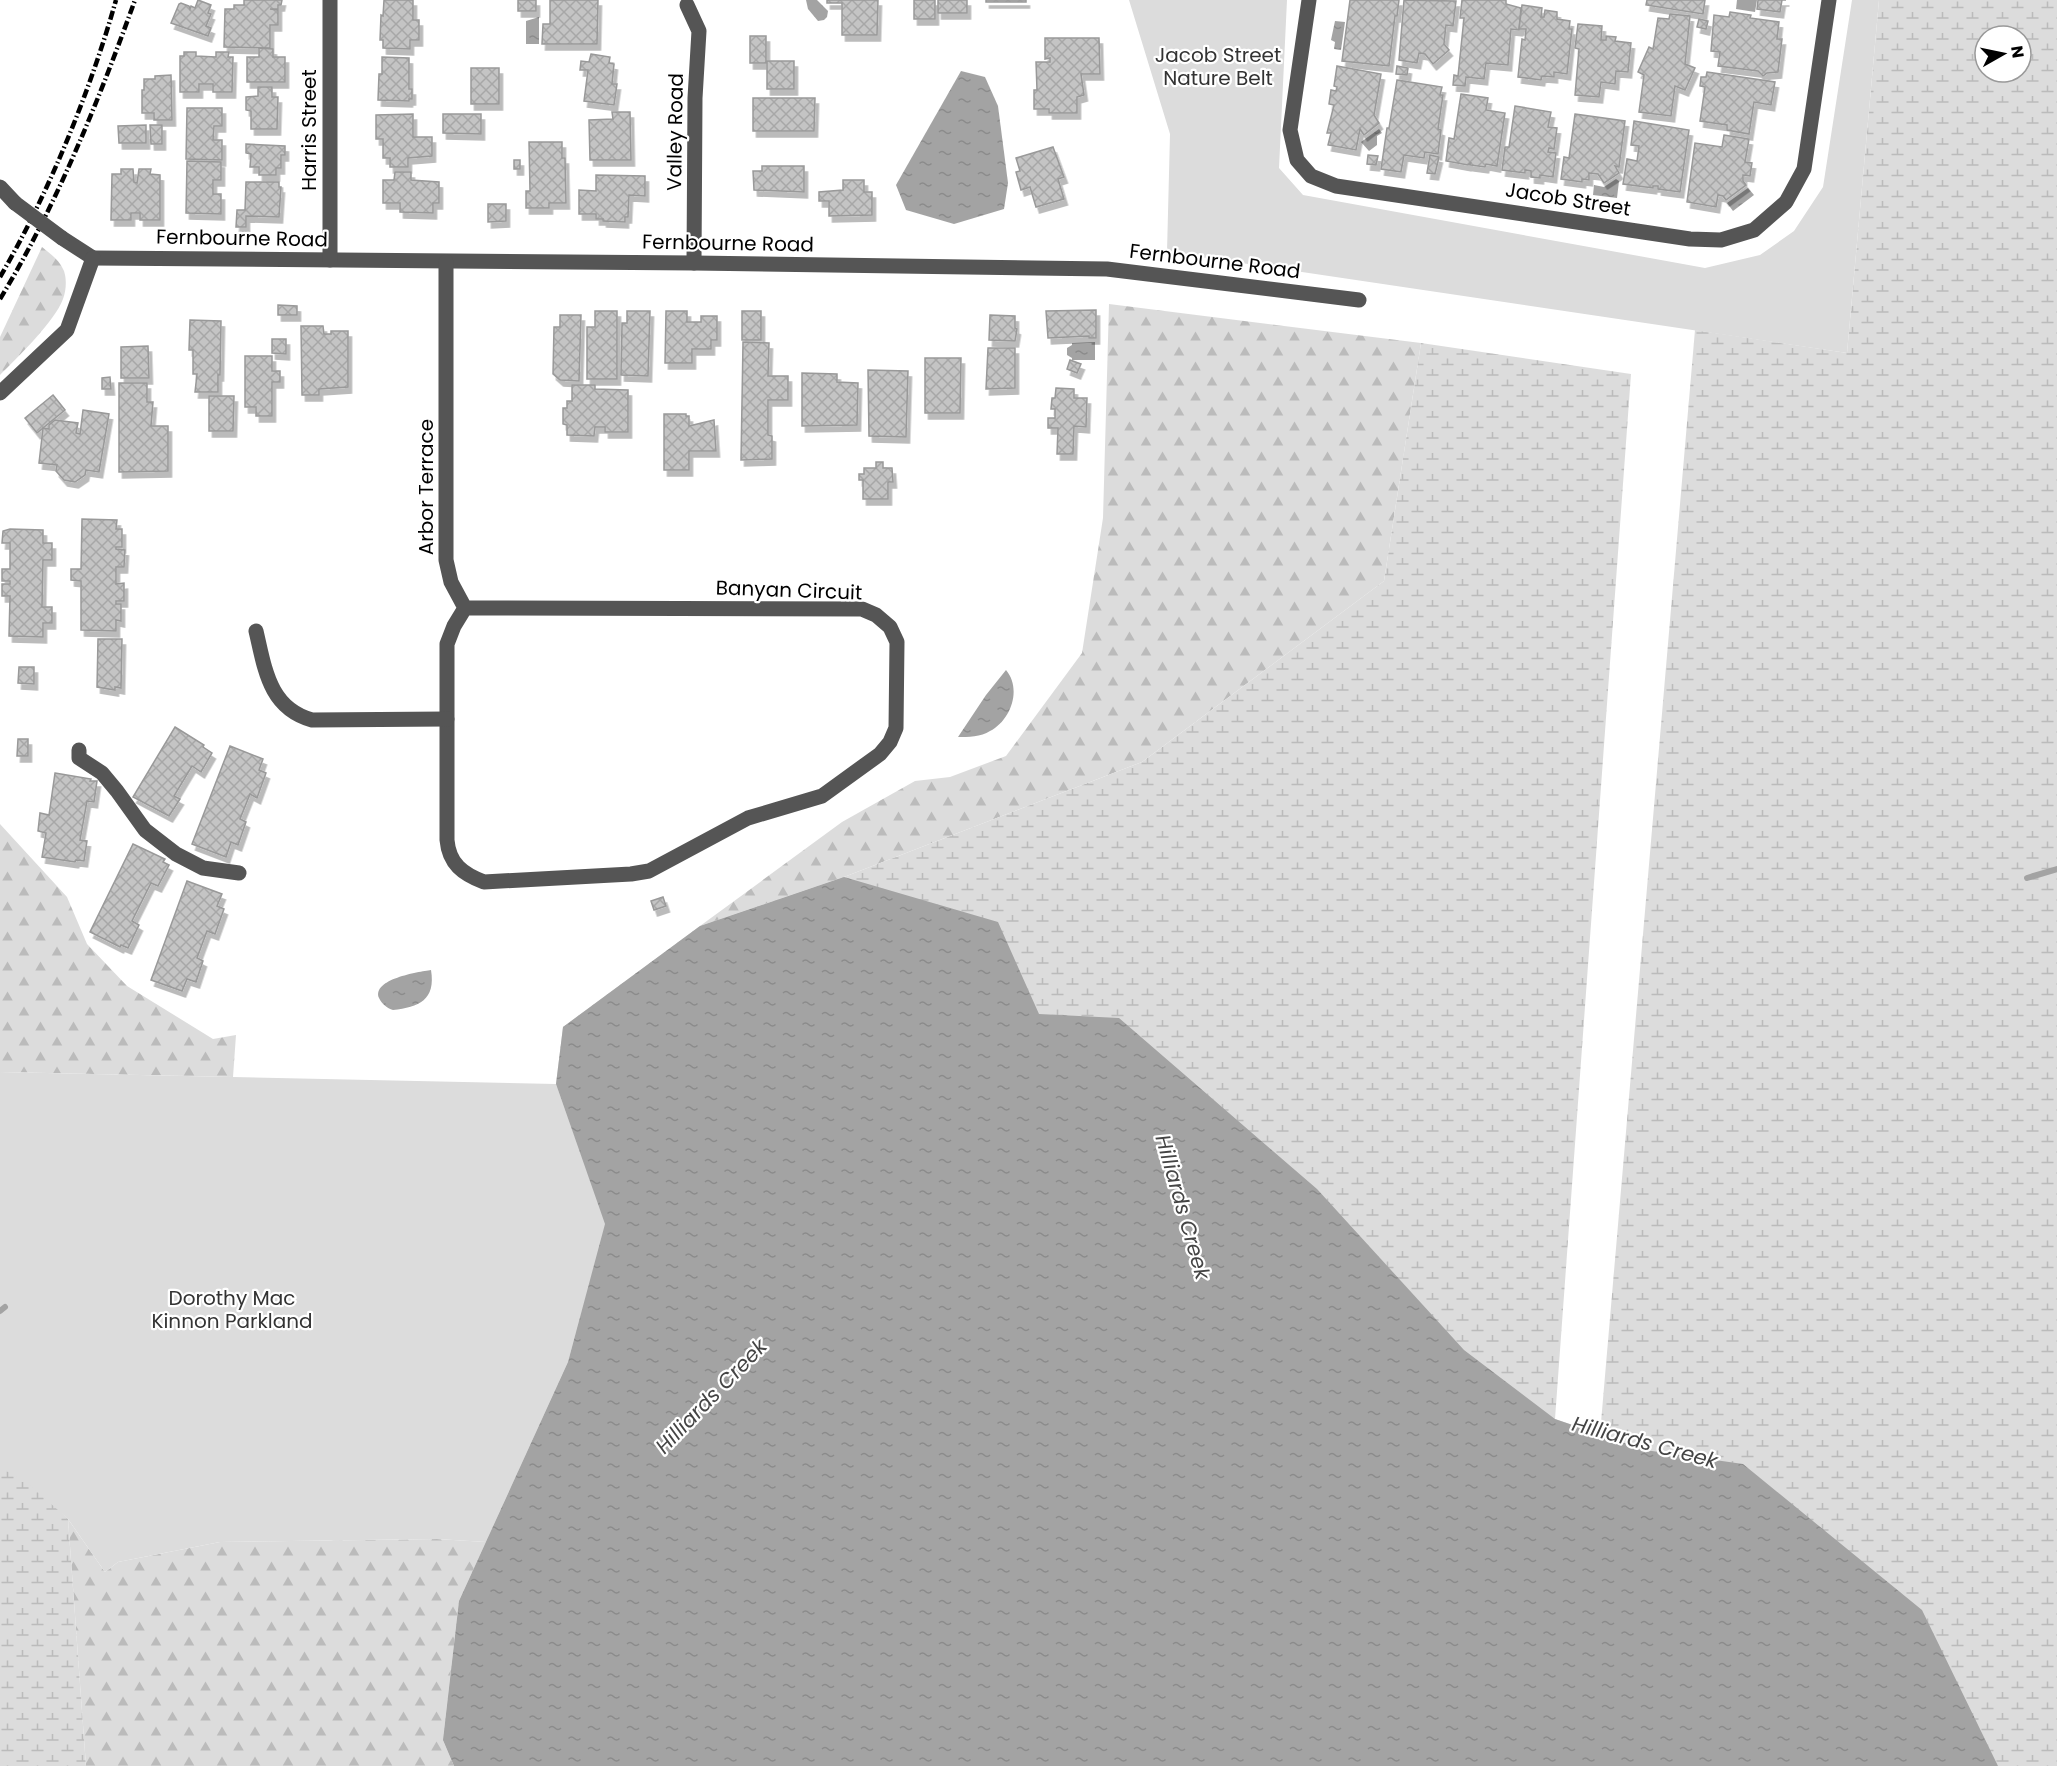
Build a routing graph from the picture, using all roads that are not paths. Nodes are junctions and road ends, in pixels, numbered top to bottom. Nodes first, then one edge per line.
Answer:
1 (330, 0) edge
2 (1309, 0) edge
3 (1829, 0) edge
4 (687, 5) dead end
5 (0, 187) edge
6 (93, 258) junction
7 (330, 260) junction
8 (446, 262) junction
9 (694, 263) junction
10 (1359, 300) dead end
11 (0, 393) edge
12 (465, 608) junction
13 (256, 631) dead end
14 (447, 719) junction
15 (79, 750) dead end
16 (239, 873) dead end

1 - 7 street, Harris Street
2 - 3 street, Jacob Street
4 - 9 street, Valley Road
5 - 6 street, bridge
6 - 7 street, Fernbourne Road
6 - 11 street
7 - 8 street, Fernbourne Road
8 - 9 street, Fernbourne Road
8 - 12 street, Arbor Terrace
9 - 10 street, Fernbourne Road
12 - 14 street
12 - 14 street, Banyan Circuit
13 - 14 street
15 - 16 street

